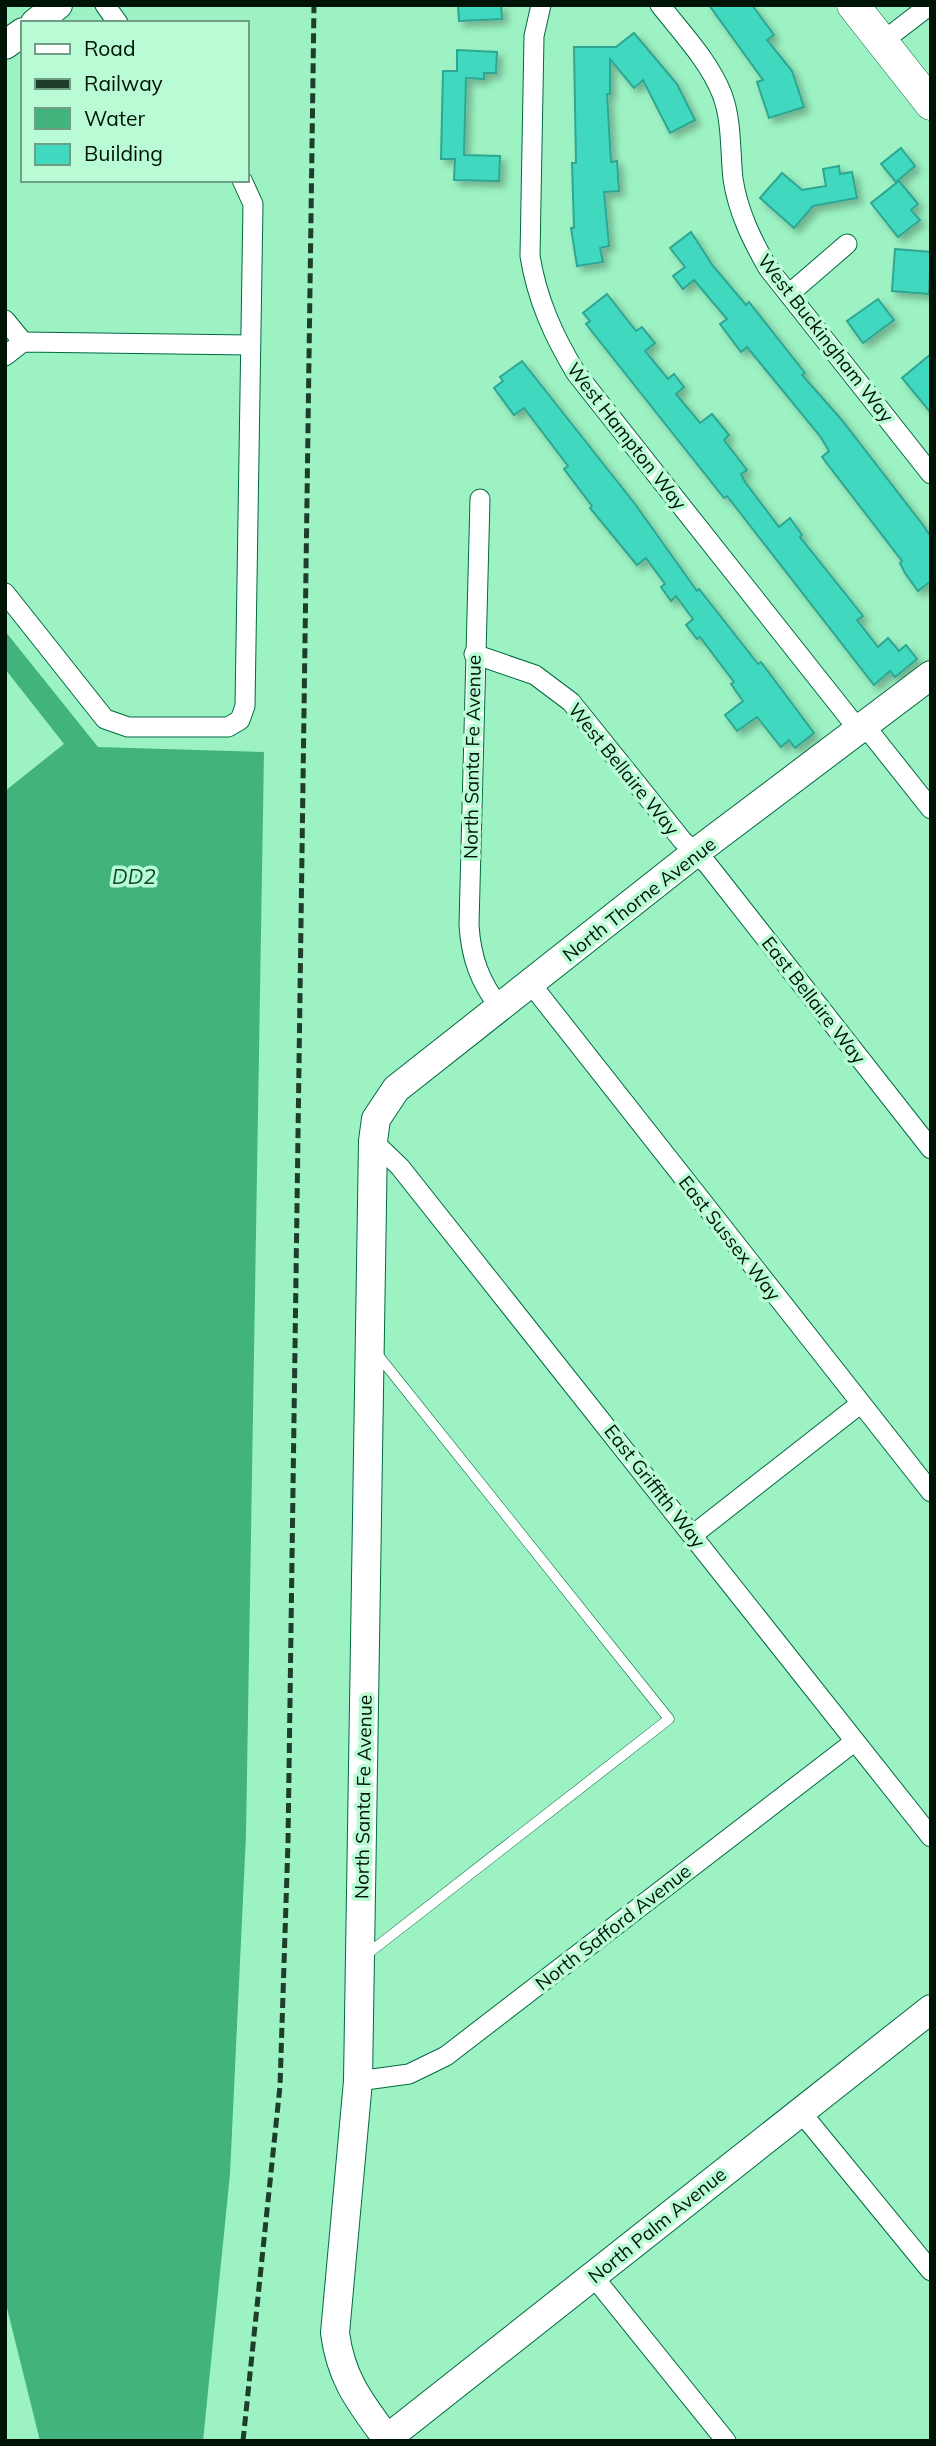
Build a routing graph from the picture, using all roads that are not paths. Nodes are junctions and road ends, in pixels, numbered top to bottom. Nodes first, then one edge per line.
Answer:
1 (58, 5) edge
2 (105, 5) edge
3 (541, 5) edge
4 (660, 5) edge
5 (853, 5) edge
6 (930, 5) edge
7 (38, 21) edge
8 (117, 21) edge
9 (21, 33) edge
10 (882, 42) junction
11 (5, 45) edge
12 (931, 104) edge
13 (243, 182) edge
14 (847, 244) dead end
15 (789, 294) junction
16 (5, 320) edge
17 (23, 342) junction
18 (250, 345) junction
19 (5, 356) edge
20 (931, 474) edge
21 (480, 499) dead end
22 (5, 593) edge
23 (474, 654) junction
24 (931, 676) edge
25 (862, 728) junction
26 (931, 809) edge
27 (695, 853) junction
28 (531, 984) junction
29 (500, 1008) junction
30 (373, 1141) junction
31 (931, 1149) edge
32 (371, 1347) junction
33 (860, 1404) junction
34 (931, 1492) edge
35 (694, 1534) junction
36 (854, 1742) junction
37 (931, 1837) edge
38 (360, 1960) junction
39 (931, 2009) edge
40 (358, 2081) junction
41 (800, 2111) junction
42 (931, 2271) edge
43 (593, 2276) junction
44 (386, 2440) edge
45 (726, 2441) edge

1 - 7 street
2 - 8 street
3 - 25 street, West Hampton Way
4 - 15 street, West Buckingham Way
5 - 10 main road
6 - 10 street
9 - 11 street
10 - 12 main road
13 - 18 street
14 - 15 street
15 - 20 street, West Buckingham Way
16 - 17 street
17 - 18 street
17 - 19 street
18 - 22 street
21 - 23 street, North Santa Fe Avenue
23 - 27 street, West Bellaire Way
23 - 29 street, North Santa Fe Avenue
24 - 25 street, North Thorne Avenue
25 - 26 street, West Hampton Way
25 - 27 street, North Thorne Avenue
27 - 28 street, North Thorne Avenue
27 - 31 street, East Bellaire Way
28 - 29 street, North Thorne Avenue
28 - 33 street, East Sussex Way
29 - 30 street, North Thorne Avenue
30 - 32 street, North Santa Fe Avenue
30 - 35 street, East Griffith Way
32 - 38 street, North Santa Fe Avenue
32 - 38 lane
33 - 34 street, East Sussex Way
33 - 35 street
35 - 36 street, East Griffith Way
36 - 37 street, East Griffith Way
36 - 40 street, North Safford Avenue
38 - 40 street, North Santa Fe Avenue
39 - 41 street, North Palm Avenue
40 - 44 street, North Santa Fe Avenue
41 - 42 street
41 - 43 street, North Palm Avenue
43 - 44 street, North Palm Avenue
43 - 45 street

